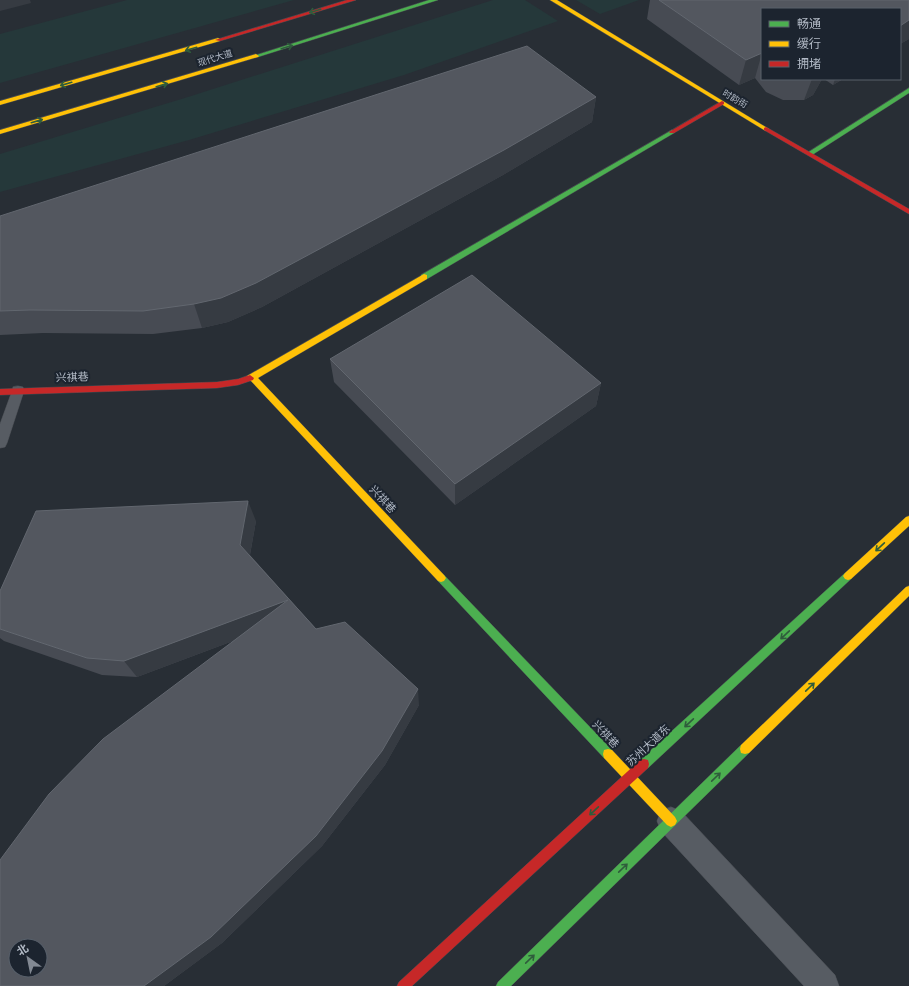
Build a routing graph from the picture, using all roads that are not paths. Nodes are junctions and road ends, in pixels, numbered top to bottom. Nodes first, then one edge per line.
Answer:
1 (353, 0) edge
2 (436, 0) edge
3 (553, 0) edge
4 (909, 90) edge
5 (0, 102) edge
6 (722, 103) junction
7 (0, 132) edge
8 (810, 154) junction
9 (909, 212) edge
10 (252, 377) junction
11 (18, 391) junction
12 (0, 392) edge
13 (0, 444) edge
14 (909, 520) edge
15 (909, 590) edge
16 (630, 778) junction
17 (671, 822) junction
18 (403, 986) edge
19 (502, 986) edge
20 (824, 986) edge

1 -> 5 street, 现代大道
7 -> 2 street, 现代大道
3 - 6 street, 时韵街
4 - 8 street
6 - 8 street, 时韵街
6 - 10 street
8 - 9 street, 时韵街
10 - 11 street, 兴祺巷
10 - 16 street, 兴祺巷
11 - 12 street, 兴祺巷
11 - 13 lane
14 -> 16 street, 苏州大道东
17 -> 15 street
16 - 17 street, 兴祺巷
16 -> 18 street, 苏州大道东
19 -> 17 street
17 - 20 street

